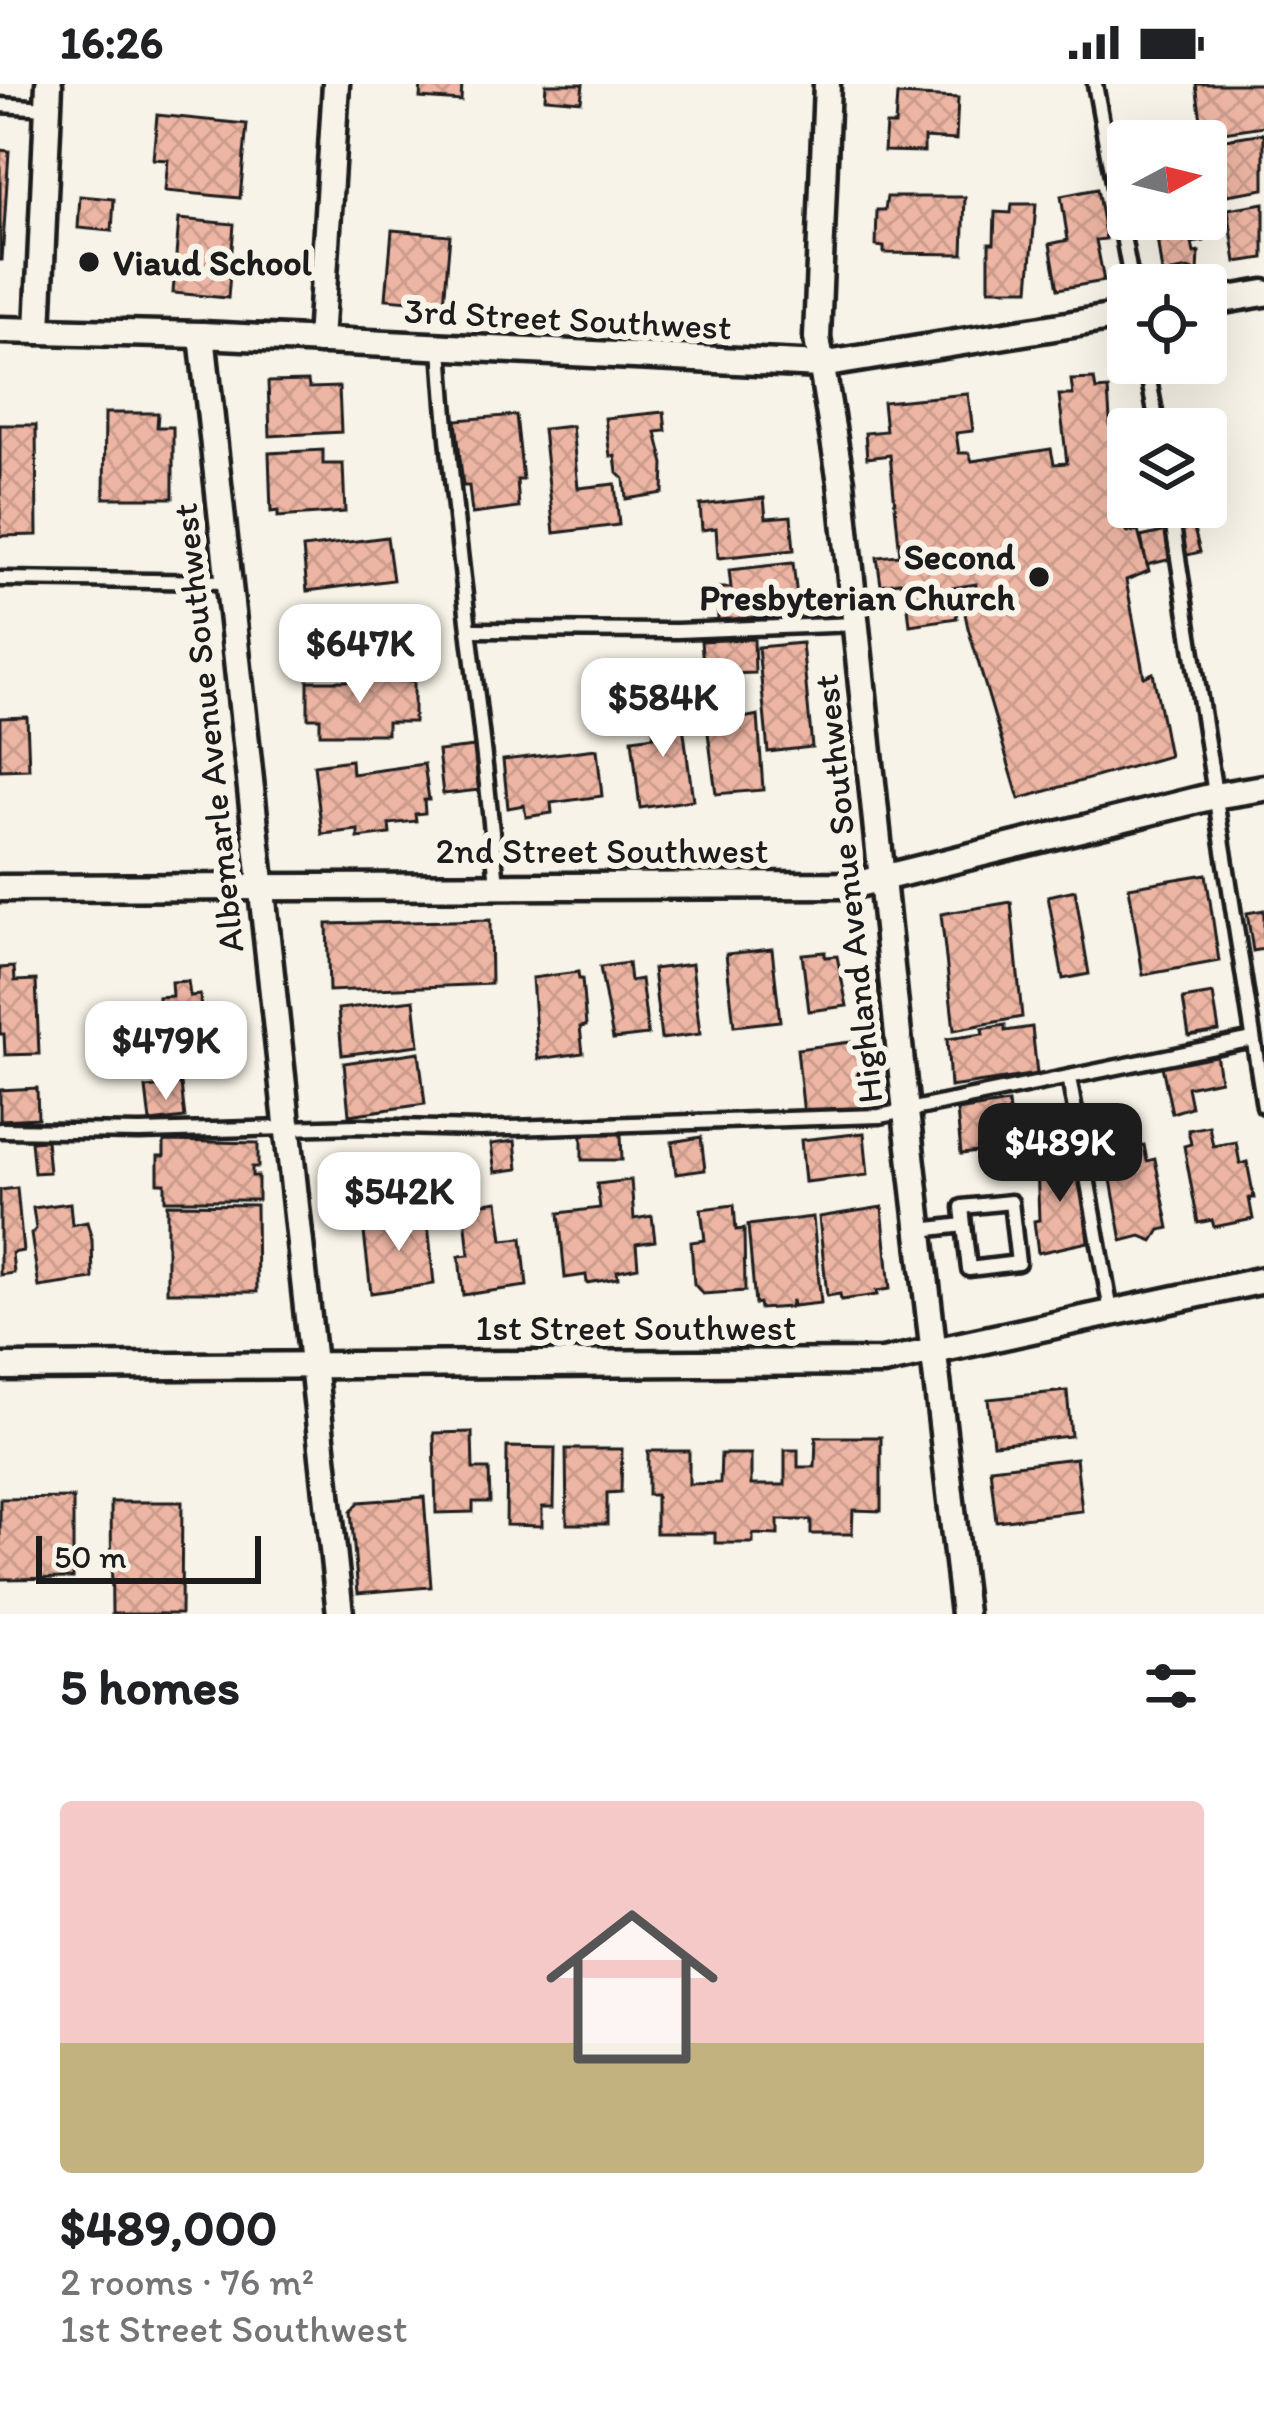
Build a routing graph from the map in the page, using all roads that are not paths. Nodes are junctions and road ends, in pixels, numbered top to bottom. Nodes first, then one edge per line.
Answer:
1 (336, 84) edge
2 (827, 84) edge
3 (1095, 84) edge
4 (49, 96) edge
5 (0, 105) edge
6 (1128, 264) edge
7 (1264, 293) edge
8 (1227, 299) edge
9 (1107, 318) edge
10 (0, 330) edge
11 (38, 331) junction
12 (202, 335) junction
13 (320, 341) junction
14 (441, 347) junction
15 (820, 365) junction
16 (1173, 528) edge
17 (0, 579) edge
18 (228, 582) junction
19 (857, 624) junction
20 (471, 630) junction
21 (1264, 788) edge
22 (1214, 796) junction
23 (884, 879) junction
24 (260, 887) junction
25 (496, 887) junction
26 (0, 888) edge
27 (1253, 1039) junction
28 (1069, 1077) junction
29 (1264, 1106) edge
30 (906, 1112) junction
31 (285, 1128) junction
32 (0, 1130) edge
33 (964, 1225) junction
34 (920, 1230) junction
35 (1264, 1280) edge
36 (1112, 1312) junction
37 (933, 1352) junction
38 (311, 1366) junction
39 (0, 1367) edge
40 (340, 1614) edge
41 (964, 1614) edge

1 - 13 street
2 - 15 street, Highland Avenue Southwest
3 - 6 lane
4 - 5 lane
4 - 11 street
7 - 8 street
9 - 15 street, 3rd Street Southwest
10 - 11 street, 3rd Street Southwest
11 - 12 street, 3rd Street Southwest
12 - 13 street, 3rd Street Southwest
12 - 18 street, Albemarle Avenue Southwest
13 - 14 street, 3rd Street Southwest
14 - 15 street, 3rd Street Southwest
14 - 20 lane
15 - 19 street, Highland Avenue Southwest
16 - 22 lane
17 - 18 lane
18 - 24 street, Albemarle Avenue Southwest
19 - 20 lane
19 - 23 street, Highland Avenue Southwest
20 - 25 lane
21 - 22 street, 2nd Street Southwest
22 - 23 street, 2nd Street Southwest
22 - 27 lane
23 - 25 street, 2nd Street Southwest
23 - 30 street, Highland Avenue Southwest
24 - 25 street, 2nd Street Southwest
24 - 26 street, 2nd Street Southwest
24 - 31 street, Albemarle Avenue Southwest
27 - 28 lane
27 - 29 lane
28 - 30 lane
28 - 36 lane
30 - 31 lane
30 - 34 street, Highland Avenue Southwest
31 - 32 lane
31 - 38 street, Albemarle Avenue Southwest
33 - 33 lane
33 - 34 lane
34 - 37 street, Highland Avenue Southwest
35 - 36 street, 1st Street Southwest
36 - 37 street, 1st Street Southwest
37 - 38 street, 1st Street Southwest
37 - 41 street, Highland Avenue Southwest
38 - 39 street, 1st Street Southwest
38 - 40 street, Albemarle Avenue Southwest

